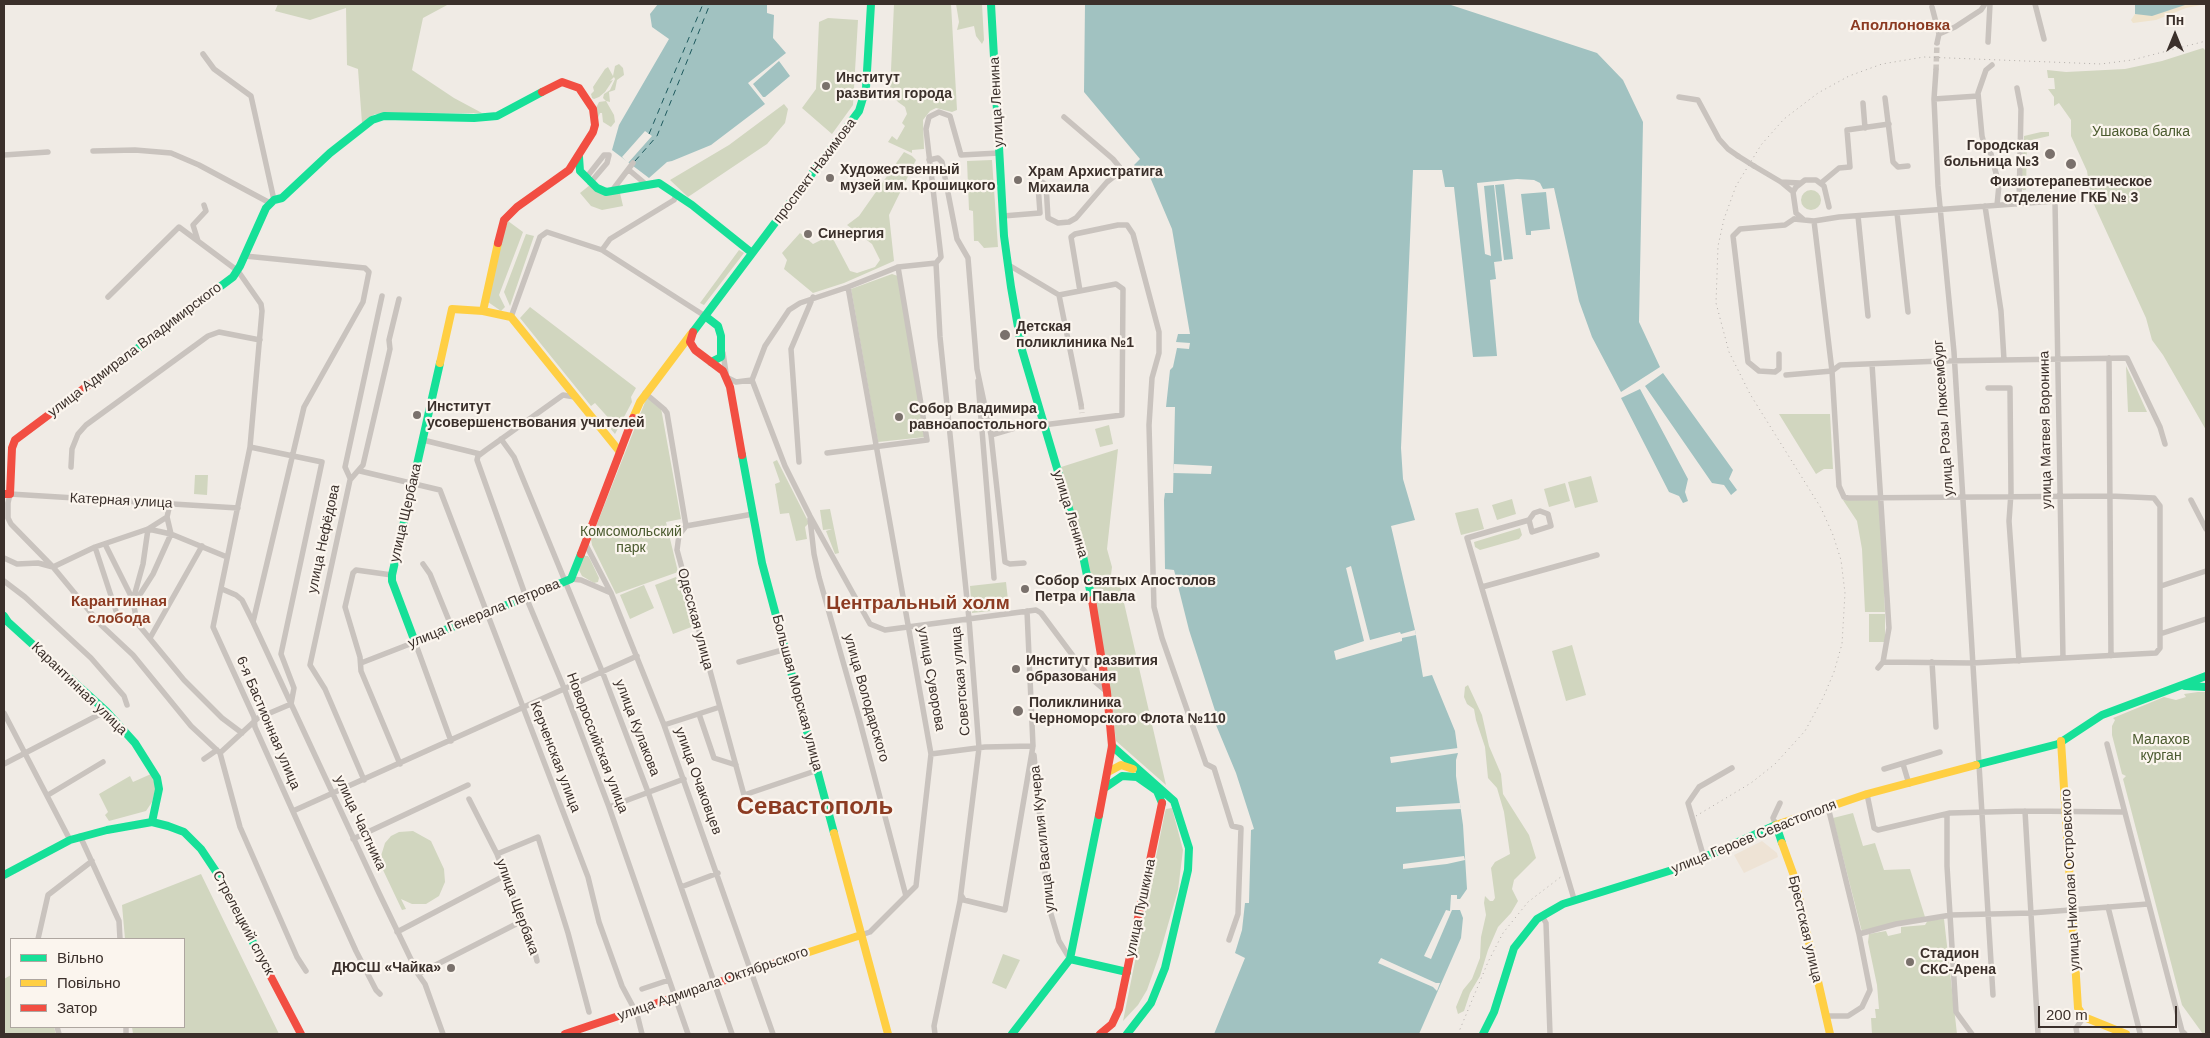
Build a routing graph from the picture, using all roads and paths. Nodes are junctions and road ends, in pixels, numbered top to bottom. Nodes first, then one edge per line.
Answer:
1 (871, 4) edge
2 (991, 4) edge
3 (1985, 4) edge
4 (1990, 4) edge
5 (2035, 4) edge
6 (1932, 7) dead end
7 (1939, 34) junction
8 (2044, 39) dead end
9 (1988, 42) dead end
10 (1938, 44) tunnel mouth
11 (203, 54) dead end
12 (1992, 65) dead end
13 (1936, 70) tunnel mouth
14 (2017, 88) dead end
15 (1978, 96) junction
16 (1679, 97) dead end
17 (1885, 98) dead end
18 (1934, 99) junction
19 (1863, 103) dead end
20 (1064, 117) dead end
21 (1889, 124) junction
22 (1865, 128) junction
23 (93, 151) dead end
24 (48, 152) dead end
25 (1000, 153) junction
26 (4, 155) edge
27 (579, 157) junction
28 (929, 160) junction
29 (633, 163) dead end
30 (1908, 166) dead end
31 (569, 170) junction
32 (629, 170) junction
33 (587, 179) junction
34 (1781, 182) junction
35 (1800, 183) junction
36 (1821, 183) junction
37 (648, 186) junction
38 (611, 192) junction
39 (1794, 192) junction
40 (677, 194) junction
41 (272, 202) junction
42 (204, 204) dead end
43 (2019, 204) junction
44 (1998, 205) junction
45 (1985, 206) junction
46 (1829, 207) junction
47 (1940, 210) junction
48 (1795, 213) junction
49 (1897, 213) junction
50 (1003, 216) junction
51 (1858, 216) junction
52 (1839, 217) junction
53 (1817, 220) junction
54 (198, 241) junction
55 (602, 250) junction
56 (752, 253) junction
57 (245, 256) junction
58 (936, 263) junction
59 (1007, 264) junction
60 (898, 267) junction
61 (238, 270) junction
62 (848, 287) junction
63 (1080, 291) junction
64 (1059, 295) junction
65 (382, 296) dead end
66 (108, 297) dead end
67 (813, 297) junction
68 (399, 299) dead end
69 (483, 311) junction
70 (1908, 312) dead end
71 (705, 316) junction
72 (1868, 316) dead end
73 (511, 318) junction
74 (694, 330) junction
75 (260, 340) junction
76 (695, 350) junction
77 (722, 352) junction
78 (1779, 354) dead end
79 (674, 357) junction
80 (2109, 358) junction
81 (2057, 359) junction
82 (2004, 360) junction
83 (1954, 361) junction
84 (711, 362) junction
85 (1872, 364) junction
86 (977, 369) junction
87 (1832, 370) junction
88 (1786, 375) dead end
89 (727, 377) junction
90 (752, 380) junction
91 (1988, 388) dead end
92 (645, 393) junction
93 (575, 397) junction
94 (1081, 404) tunnel mouth
95 (1043, 423) junction
96 (991, 435) junction
97 (950, 438) junction
98 (501, 439) junction
99 (943, 439) dead end
100 (423, 440) junction
101 (2165, 444) dead end
102 (876, 446) junction
103 (250, 447) junction
104 (620, 452) junction
105 (827, 453) dead end
106 (480, 454) junction
107 (292, 455) junction
108 (799, 462) dead end
109 (71, 467) dead end
110 (360, 470) junction
111 (350, 478) junction
112 (413, 482) junction
113 (7, 494) edge
114 (2110, 496) junction
115 (2010, 497) junction
116 (2060, 497) junction
117 (1881, 498) junction
118 (1962, 498) junction
119 (2191, 500) dead end
120 (170, 504) junction
121 (238, 508) junction
122 (999, 512) junction
123 (753, 514) junction
124 (987, 514) junction
125 (810, 516) junction
126 (167, 517) junction
127 (1529, 520) dead end
128 (686, 526) junction
129 (148, 530) junction
130 (2206, 530) edge
131 (171, 534) junction
132 (585, 543) junction
133 (106, 544) junction
134 (202, 546) junction
135 (95, 547) junction
136 (1597, 555) dead end
137 (227, 557) junction
138 (4, 558) edge
139 (1024, 562) dead end
140 (423, 564) dead end
141 (53, 567) junction
142 (2206, 571) edge
143 (392, 575) junction
144 (994, 578) dead end
145 (568, 580) junction
146 (4, 581) edge
147 (2161, 586) junction
148 (1482, 587) junction
149 (222, 589) junction
150 (611, 593) junction
151 (526, 597) junction
152 (133, 600) junction
153 (116, 611) dead end
154 (1027, 611) junction
155 (486, 614) junction
156 (4, 616) edge
157 (969, 619) junction
158 (2206, 619) edge
159 (253, 622) junction
160 (908, 627) junction
161 (452, 628) junction
162 (2160, 634) junction
163 (150, 638) junction
164 (415, 642) junction
165 (786, 649) junction
166 (637, 656) junction
167 (2111, 656) junction
168 (2063, 658) junction
169 (2019, 660) junction
170 (739, 662) dead end
171 (1883, 662) junction
172 (1932, 662) junction
173 (361, 663) junction
174 (1972, 663) junction
175 (1878, 668) dead end
176 (602, 671) junction
177 (2206, 676) edge
178 (2206, 687) edge
179 (564, 688) junction
180 (2170, 688) junction
181 (1106, 692) junction
182 (290, 704) junction
183 (127, 705) dead end
184 (523, 707) junction
185 (720, 707) junction
186 (106, 711) junction
187 (4, 714) edge
188 (699, 714) junction
189 (255, 722) junction
190 (664, 724) junction
191 (1936, 727) dead end
192 (242, 733) junction
193 (451, 741) junction
194 (2061, 741) junction
195 (2107, 744) dead end
196 (1033, 746) junction
197 (1112, 746) junction
198 (979, 748) junction
199 (219, 751) junction
200 (25, 752) junction
201 (1940, 752) dead end
202 (931, 754) junction
203 (204, 759) dead end
204 (103, 762) dead end
205 (4, 764) edge
206 (400, 764) junction
207 (1903, 764) junction
208 (736, 765) junction
209 (1978, 765) junction
210 (1732, 768) dead end
211 (1884, 769) dead end
212 (818, 770) junction
213 (1108, 772) junction
214 (1143, 775) junction
215 (684, 779) junction
216 (364, 780) junction
217 (1909, 784) junction
218 (468, 785) dead end
219 (1105, 788) junction
220 (648, 792) junction
221 (333, 793) junction
222 (1867, 794) junction
223 (48, 795) junction
224 (470, 799) dead end
225 (1780, 803) dead end
226 (609, 806) junction
227 (1828, 807) junction
228 (293, 811) junction
229 (1982, 811) junction
230 (2025, 811) junction
231 (2067, 811) junction
232 (2123, 812) junction
233 (1947, 815) junction
234 (152, 822) junction
235 (1776, 825) junction
236 (80, 836) junction
237 (354, 839) junction
238 (70, 840) junction
239 (497, 854) junction
240 (1704, 858) junction
241 (92, 861) junction
242 (718, 873) junction
243 (4, 875) edge
244 (504, 876) junction
245 (681, 887) junction
246 (960, 894) junction
247 (906, 896) junction
248 (1574, 899) junction
249 (2148, 904) junction
250 (2108, 907) junction
251 (2072, 909) junction
252 (1987, 913) junction
253 (2030, 913) junction
254 (1950, 915) junction
255 (1542, 916) junction
256 (522, 921) junction
257 (397, 932) junction
258 (1859, 934) junction
259 (861, 936) junction
260 (38, 938) edge
261 (120, 938) edge
262 (1229, 940) dead end
263 (1070, 959) junction
264 (537, 961) dead end
265 (306, 970) dead end
266 (752, 971) junction
267 (1127, 972) junction
268 (418, 974) junction
269 (669, 980) junction
270 (714, 984) junction
271 (642, 989) dead end
272 (380, 994) dead end
273 (1993, 995) dead end
274 (676, 998) junction
275 (636, 1011) junction
276 (588, 1012) dead end
277 (1825, 1016) junction
278 (2084, 1017) junction
279 (2140, 1033) dead end
280 (301, 1034) edge
281 (443, 1034) edge
282 (565, 1034) edge
283 (642, 1034) edge
284 (688, 1034) edge
285 (732, 1034) edge
286 (773, 1034) edge
287 (888, 1034) edge
288 (935, 1034) edge
289 (1012, 1034) edge
290 (1100, 1034) edge
291 (1126, 1034) edge
292 (1483, 1034) edge
293 (1550, 1034) edge
294 (1830, 1034) edge
295 (1972, 1034) edge
296 (2038, 1034) edge
297 (2077, 1034) edge
298 (2126, 1034) edge
299 (2185, 1034) edge

1 - 56 main road, проспект Нахимова
2 - 25 main road, улица Ленина
3 - 7 street
4 - 9 street
5 - 8 street
6 - 7 street
7 - 10 street
11 - 41 street
12 - 15 street
13 - 18 street, улица Розы Люксембург
14 - 43 street
15 - 18 street
15 - 44 street
16 - 34 street, bridge
17 - 21 street
18 - 47 street, улица Розы Люксембург
19 - 22 street
20 - 50 street
21 - 22 street
21 - 30 street
22 - 36 street
23 - 41 street
24 - 26 street
25 - 28 street, Советская улица
25 - 50 main road, улица Ленина
27 - 31 main road
27 - 33 main road
27 - 41 main road
28 - 58 street, Советская улица
28 - 86 street
29 - 32 street
31 - 33 main road
31 - 69 main road
32 - 37 street
32 - 38 street
33 - 38 main road
34 - 35 street
34 - 39 street
35 - 36 street
35 - 39 street
36 - 46 street
37 - 38 main road
37 - 40 main road
39 - 48 street
40 - 55 street
40 - 56 main road
41 - 57 main road, улица Адмирала Владимирского
42 - 54 street
43 - 44 street
43 - 81 street, улица Матвея Воронина
44 - 45 street
45 - 47 street
45 - 82 street
46 - 52 street
46 - 53 street
47 - 49 street
47 - 83 street, улица Розы Люксембург
48 - 53 street
48 - 78 street
49 - 51 street
49 - 70 street
50 - 59 main road, улица Ленина
51 - 52 street
51 - 72 street
52 - 53 street
53 - 87 street
54 - 61 street
54 - 66 street
55 - 71 street
55 - 73 street
56 - 71 main road, проспект Нахимова
57 - 61 main road, улица Адмирала Владимирского
57 - 107 street
58 - 60 street
58 - 97 street, Советская улица
59 - 64 street
59 - 95 main road, улица Ленина
60 - 62 street
60 - 102 street
61 - 75 street, 6-я Бастионная улица
61 - 113 main road, улица Адмирала Владимирского
62 - 67 street
62 - 102 street, улица Суворова
63 - 64 street
63 - 95 street
63 - 262 street
64 - 94 street
65 - 111 street
67 - 90 street
67 - 108 street
68 - 110 street
69 - 73 main road
69 - 100 main road, улица Щербака
71 - 74 main road, проспект Нахимова
71 - 77 main road
73 - 93 main road
74 - 76 main road
74 - 79 main road, улица Генерала Петрова
75 - 103 street, 6-я Бастионная улица
75 - 109 street
76 - 79 main road
76 - 84 main road
77 - 84 main road
77 - 89 street
79 - 92 main road, улица Генерала Петрова
80 - 81 street
80 - 101 street
80 - 114 street
81 - 82 street
81 - 116 street, улица Матвея Воронина
82 - 83 street
83 - 85 street
83 - 118 street, улица Розы Люксембург
84 - 89 main road
85 - 87 street
85 - 117 street
86 - 96 street
86 - 124 street
87 - 88 street
87 - 117 street
89 - 90 street
89 - 123 main road, Большая Морская улица
90 - 125 street
91 - 115 street
92 - 104 main road, улица Генерала Петрова
92 - 128 street
93 - 98 street
93 - 104 main road
95 - 96 street
95 - 181 main road, улица Ленина
96 - 122 street
97 - 99 street
97 - 157 street, Советская улица
98 - 106 street
98 - 145 street, улица Кулакова
100 - 106 street
100 - 112 main road, улица Щербака
102 - 105 street
102 - 160 street, улица Суворова
103 - 107 street
103 - 121 street, 6-я Бастионная улица
104 - 132 main road, улица Генерала Петрова
106 - 151 street, Новороссийская улица
107 - 159 street
107 - 182 street
110 - 111 street, улица Нефёдова
110 - 112 street
111 - 216 street, улица Нефёдова
112 - 143 main road, улица Щербака
112 - 155 street, Керченская улица
113 - 120 street, Катерная улица
113 - 141 street
114 - 116 street
114 - 147 street
114 - 167 street
115 - 116 street
115 - 118 street
115 - 169 street
116 - 168 street, улица Матвея Воронина
117 - 118 street
117 - 171 street
118 - 174 street, улица Розы Люксембург
119 - 130 street
120 - 121 street, Катерная улица
120 - 126 street
121 - 137 street, 6-я Бастионная улица
122 - 124 street
122 - 139 street
123 - 128 street
123 - 165 main road, Большая Морская улица
124 - 144 street
125 - 160 street
125 - 247 street, улица Володарского
126 - 129 street
126 - 131 street
127 - 148 street
128 - 185 street, Одесская улица
129 - 131 street
129 - 133 street
129 - 152 street
131 - 134 street
131 - 152 street
132 - 145 main road, улица Генерала Петрова
132 - 150 street, улица Очаковцев
133 - 135 street
133 - 152 street
134 - 137 street
134 - 163 street
135 - 141 street
135 - 153 street
136 - 148 street
137 - 149 street, 6-я Бастионная улица
138 - 141 street
140 - 161 street
141 - 199 street
142 - 147 street
143 - 164 main road, улица Щербака
143 - 173 street
145 - 150 street
145 - 151 main road, улица Генерала Петрова
145 - 176 street, улица Кулакова
146 - 183 street
147 - 162 street
148 - 248 street
149 - 159 street, улица Частника
149 - 189 street, 6-я Бастионная улица
150 - 166 street, улица Очаковцев
151 - 155 main road, улица Генерала Петрова
151 - 179 street, Новороссийская улица
152 - 163 street
154 - 157 street
154 - 181 street
154 - 196 street
155 - 161 main road, улица Генерала Петрова
155 - 184 street, Керченская улица
156 - 186 main road, Карантинная улица
157 - 160 street
157 - 198 street, Советская улица
158 - 162 street
159 - 182 street, улица Частника
160 - 202 street, улица Суворова
161 - 164 main road, улица Генерала Петрова
162 - 167 street
163 - 192 street
164 - 173 street, улица Генерала Петрова
164 - 193 street, улица Щербака
165 - 170 street
165 - 212 main road, Большая Морская улица
166 - 176 street
166 - 190 street, улица Очаковцев
167 - 168 street
168 - 169 street
169 - 174 street
171 - 172 street
171 - 175 street
172 - 174 street
172 - 191 street
173 - 206 street
174 - 209 street, улица Розы Люксембург
176 - 179 street
176 - 220 street, улица Кулакова
177 - 180 main road, улица Героев Севастополя
178 - 180 main road
179 - 184 street
179 - 226 street, Новороссийская улица
180 - 194 main road, улица Героев Севастополя
181 - 197 main road, улица Ленина
182 - 189 street
182 - 221 street, улица Частника
184 - 193 street
184 - 275 street, Керченская улица
185 - 188 street
185 - 208 street, Одесская улица
186 - 200 street
186 - 234 main road, Карантинная улица
187 - 200 street
188 - 190 street
188 - 208 street
189 - 192 street
189 - 228 street, 6-я Бастионная улица
190 - 215 street, улица Очаковцев
192 - 199 street
193 - 206 street
194 - 209 main road, улица Героев Севастополя
194 - 231 main road, улица Николая Островского
195 - 232 street
196 - 198 street
196 - 246 street
196 - 263 street, улица Василия Кучера
197 - 213 main road, улица Ленина
197 - 214 main road
198 - 202 street
198 - 246 street, Советская улица
199 - 203 street
199 - 265 street
200 - 205 street
200 - 223 street
201 - 207 street
202 - 247 street, улица Суворова
204 - 223 street
206 - 216 street
207 - 211 street
207 - 217 street
208 - 212 street, Одесская улица
209 - 217 main road, улица Героев Севастополя
209 - 229 street, улица Розы Люксембург
210 - 240 street
212 - 259 main road, Большая Морская улица
213 - 214 main road
213 - 219 main road, улица Ленина
214 - 291 main road
215 - 220 street
215 - 242 street, улица Очаковцев
216 - 221 street
217 - 222 main road, улица Героев Севастополя
218 - 237 street
219 - 263 main road, улица Ленина
219 - 267 main road, улица Пушкина
220 - 226 street
220 - 245 street, улица Кулакова
221 - 228 street
221 - 237 street, улица Частника
222 - 227 main road, улица Героев Севастополя
222 - 233 street
223 - 238 street
224 - 239 street, улица Щербака
225 - 235 street
226 - 269 street, Новороссийская улица
227 - 235 main road, улица Героев Севастополя
227 - 258 street
228 - 272 street, 6-я Бастионная улица
229 - 230 street
229 - 233 street
229 - 252 street, улица Розы Люксембург
230 - 231 street
230 - 253 street
231 - 232 street
231 - 251 main road, улица Николая Островского
232 - 249 street
233 - 254 street
234 - 236 main road
234 - 280 main road, Стрелецкий спуск
235 - 240 main road, улица Героев Севастополя
235 - 277 main road, Брестская улица
236 - 238 main road
236 - 241 street
237 - 257 street, улица Частника
238 - 243 main road
239 - 244 street, улица Щербака
239 - 276 street
240 - 248 main road, улица Героев Севастополя
241 - 260 street
241 - 261 street
242 - 245 street
242 - 266 street, улица Очаковцев
244 - 256 street, улица Щербака
244 - 257 street
245 - 270 street, улица Кулакова
246 - 288 street, Советская улица
247 - 259 street, улица Суворова
248 - 255 main road, улица Героев Севастополя
249 - 250 street
249 - 299 street
250 - 251 street
250 - 279 street
251 - 253 street
251 - 278 main road, улица Николая Островского
252 - 253 street
252 - 254 street
252 - 273 street, улица Розы Люксембург
253 - 296 street
254 - 258 street
254 - 295 street
255 - 292 main road, улица Героев Севастополя
255 - 293 street
256 - 264 street, улица Щербака
256 - 268 street
257 - 268 street, улица Частника
258 - 277 street
259 - 266 main road, улица Адмирала Октябрьского
259 - 287 main road, Большая Морская улица
263 - 267 main road
263 - 289 main road, улица Ленина
266 - 270 main road, улица Адмирала Октябрьского
266 - 286 street, улица Очаковцев
267 - 290 main road, улица Пушкина
268 - 281 street, улица Частника
269 - 271 street
269 - 274 street, Новороссийская улица
270 - 274 main road, улица Адмирала Октябрьского
270 - 285 street, улица Кулакова
274 - 275 main road, улица Адмирала Октябрьского
274 - 284 street, Новороссийская улица
275 - 282 main road, улица Адмирала Октябрьского
275 - 283 street, Керченская улица
277 - 294 main road, Брестская улица
278 - 297 street
278 - 298 main road

